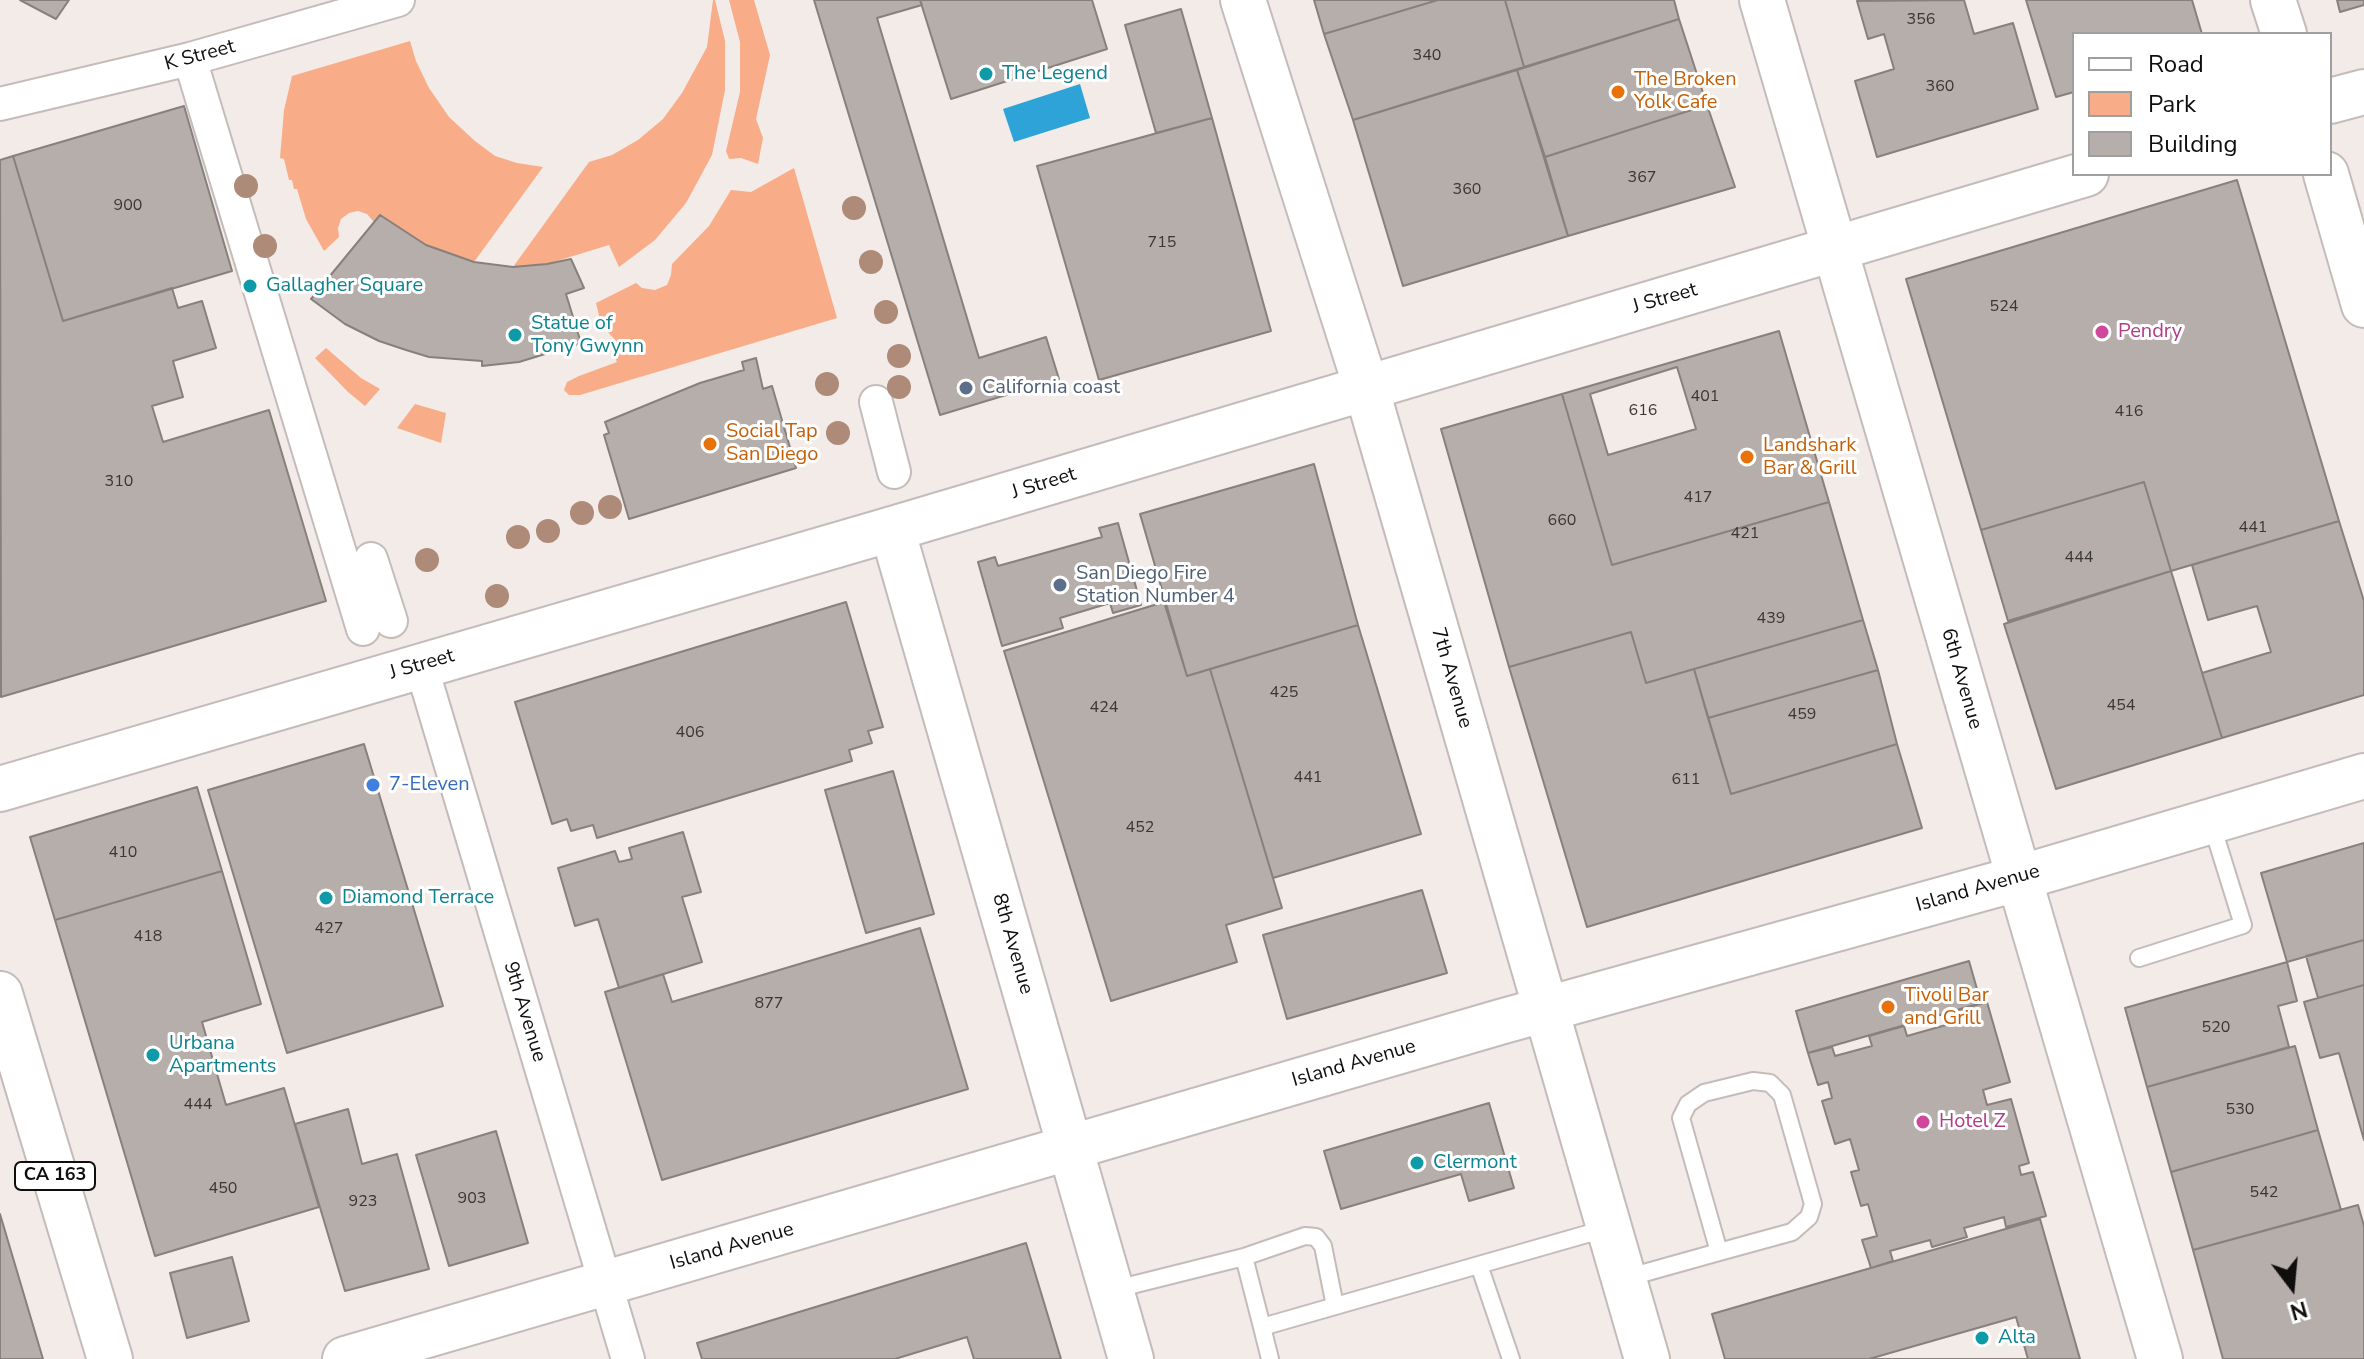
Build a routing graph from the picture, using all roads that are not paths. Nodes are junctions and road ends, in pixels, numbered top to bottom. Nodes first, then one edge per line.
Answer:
1 (398, 0) edge
2 (1243, 0) edge
3 (1762, 0) edge
4 (2273, 0) edge
5 (2283, 32) edge
6 (190, 59) junction
7 (2364, 92) edge
8 (2332, 100) edge
9 (0, 104) edge
10 (2079, 176) edge
11 (2327, 176) edge
12 (1835, 249) junction
13 (2364, 305) edge
14 (1366, 387) junction
15 (876, 402) dead end
16 (894, 472) dead end
17 (892, 529) junction
18 (371, 559) dead end
19 (421, 665) junction
20 (2364, 776) edge
21 (0, 789) edge
22 (2211, 820) junction
23 (2019, 878) junction
24 (2139, 958) dead end
25 (0, 994) edge
26 (1547, 1008) junction
27 (1070, 1147) junction
28 (1609, 1228) junction
29 (1719, 1252) junction
30 (1244, 1257) junction
31 (1479, 1265) junction
32 (1624, 1278) junction
33 (606, 1284) junction
34 (1111, 1290) junction
35 (1335, 1306) junction
36 (1262, 1327) junction
37 (110, 1359) edge
38 (345, 1359) edge
39 (628, 1359) edge
40 (1131, 1359) edge
41 (1270, 1359) edge
42 (1511, 1359) edge
43 (1647, 1359) edge
44 (2160, 1359) edge

1 - 6 street, K Street
2 - 14 main road, 7th Avenue
3 - 12 main road, 6th Avenue
4 - 5 main road
6 - 9 street, K Street
6 - 18 street
7 - 8 main road
10 - 12 main road, J Street
11 - 13 main road
12 - 14 main road, J Street
12 - 23 main road, 6th Avenue
14 - 17 main road, J Street
14 - 26 main road, 7th Avenue
15 - 16 street
17 - 19 main road, J Street
17 - 27 main road, 8th Avenue
19 - 21 main road, J Street
19 - 33 street, 9th Avenue
20 - 22 main road, Island Avenue
22 - 23 main road, Island Avenue
22 - 24 lane
23 - 26 main road, Island Avenue
23 - 44 main road, 6th Avenue
25 - 37 main road, CA 163
26 - 27 main road, Island Avenue
26 - 28 main road, 7th Avenue
27 - 33 main road, Island Avenue
27 - 34 main road, 8th Avenue
28 - 31 lane
28 - 32 main road, 7th Avenue
29 - 29 lane
29 - 32 lane
30 - 34 lane
30 - 35 lane
30 - 36 lane
31 - 35 lane
31 - 42 lane
32 - 43 main road, 7th Avenue
33 - 38 main road, Island Avenue
33 - 39 street, 9th Avenue
34 - 40 main road, 8th Avenue
35 - 36 lane
36 - 41 lane

